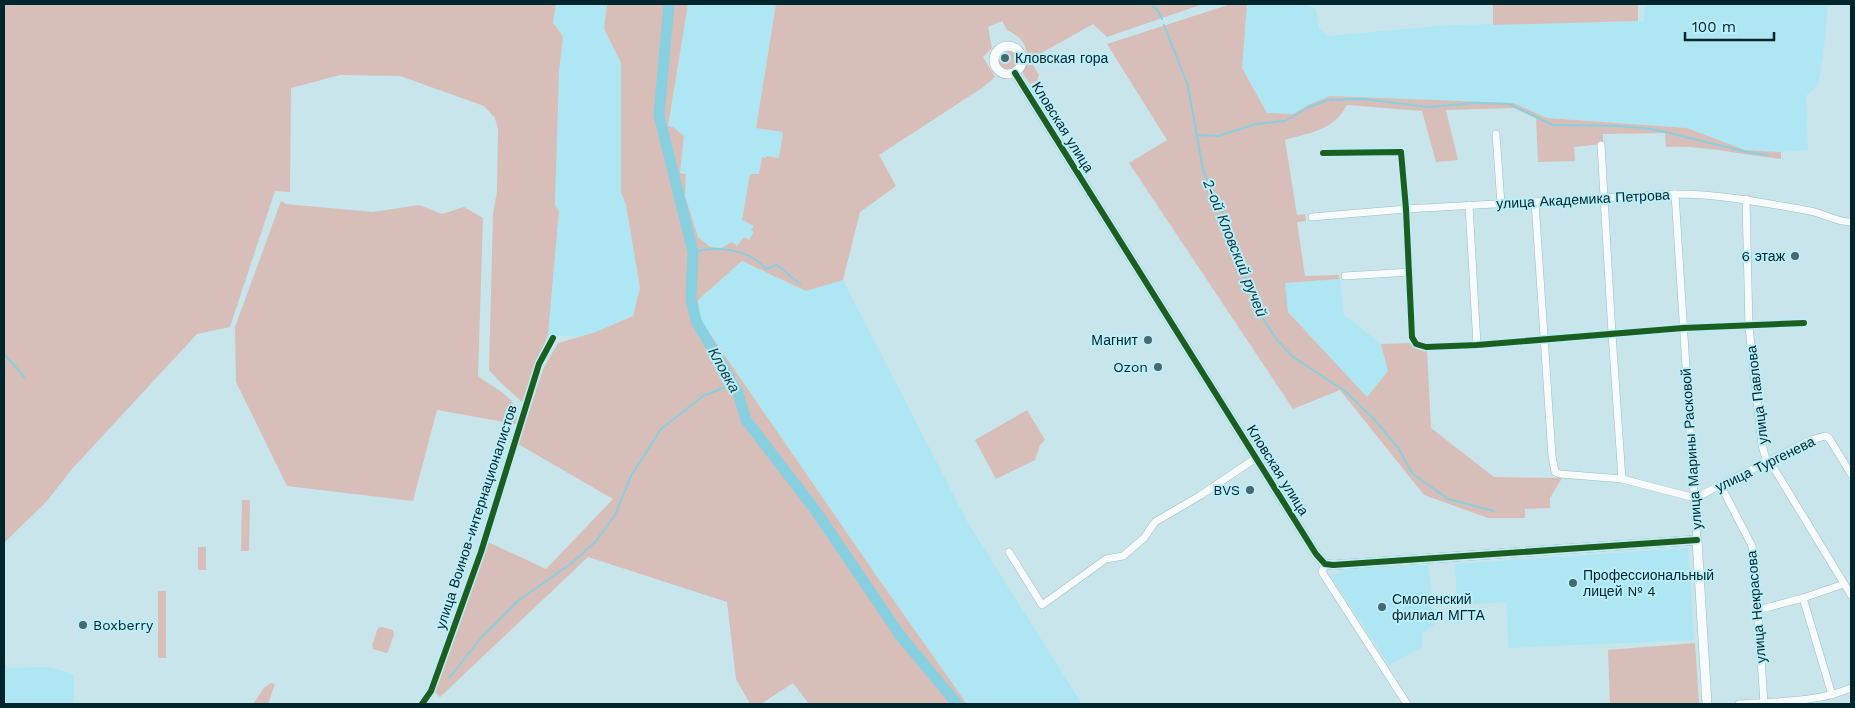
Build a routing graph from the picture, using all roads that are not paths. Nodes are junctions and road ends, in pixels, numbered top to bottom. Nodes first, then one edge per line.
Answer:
1 (1015, 73) dead end
2 (1496, 134) dead end
3 (1601, 145) dead end
4 (1323, 153) dead end
5 (1675, 194) junction
6 (1603, 198) junction
7 (1746, 199) junction
8 (1535, 202) junction
9 (1501, 204) junction
10 (1469, 205) junction
11 (1406, 209) junction
12 (1312, 217) dead end
13 (1851, 222) edge
14 (1410, 272) junction
15 (1345, 276) dead end
16 (1804, 323) dead end
17 (1749, 327) junction
18 (1683, 328) junction
19 (1612, 334) junction
20 (553, 338) dead end
21 (1545, 339) junction
22 (1477, 345) junction
23 (1256, 458) junction
24 (1767, 463) junction
25 (1851, 474) edge
26 (1622, 479) junction
27 (1721, 486) junction
28 (1695, 498) junction
29 (1697, 540) junction
30 (1009, 552) dead end
31 (1325, 564) junction
32 (1844, 584) junction
33 (1851, 595) edge
34 (1804, 598) junction
35 (1758, 610) junction
36 (1851, 688) edge
37 (1832, 695) junction
38 (1764, 703) edge
39 (422, 704) edge
40 (1407, 704) edge
41 (1707, 704) edge
42 (1739, 704) edge

1 - 23 street, Кловская улица
2 - 9 street
3 - 6 street
4 - 11 street
5 - 6 street, улица Академика Петрова
5 - 7 street, улица Академика Петрова
5 - 18 street, улица Марины Расковой
6 - 8 street, улица Академика Петрова
6 - 19 street
7 - 13 street, улица Академика Петрова
7 - 17 street, улица Павлова
8 - 9 street, улица Академика Петрова
8 - 21 street
9 - 10 street, улица Академика Петрова
10 - 11 street, улица Академика Петрова
10 - 22 street
11 - 12 street, улица Академика Петрова
11 - 14 street
14 - 15 street
14 - 22 street
16 - 17 street
17 - 18 street
17 - 24 street, улица Павлова
18 - 19 street
18 - 28 street, улица Марины Расковой
19 - 21 street
19 - 26 street
20 - 39 street, улица Воинов-интернационалистов
21 - 22 street
21 - 26 street
23 - 30 street
23 - 31 street, Кловская улица
24 - 25 street, улица Тургенева
24 - 27 street, улица Тургенева
24 - 32 street, улица Павлова
26 - 28 street
27 - 28 street, улица Тургенева
27 - 35 street, улица Некрасова
28 - 29 street, улица Марины Расковой
29 - 31 street
29 - 41 street, улица Марины Расковой
31 - 40 street
32 - 33 street, улица Павлова
32 - 34 street
34 - 35 street
34 - 37 street
35 - 38 street, улица Некрасова
36 - 37 street
37 - 38 street
38 - 42 street

